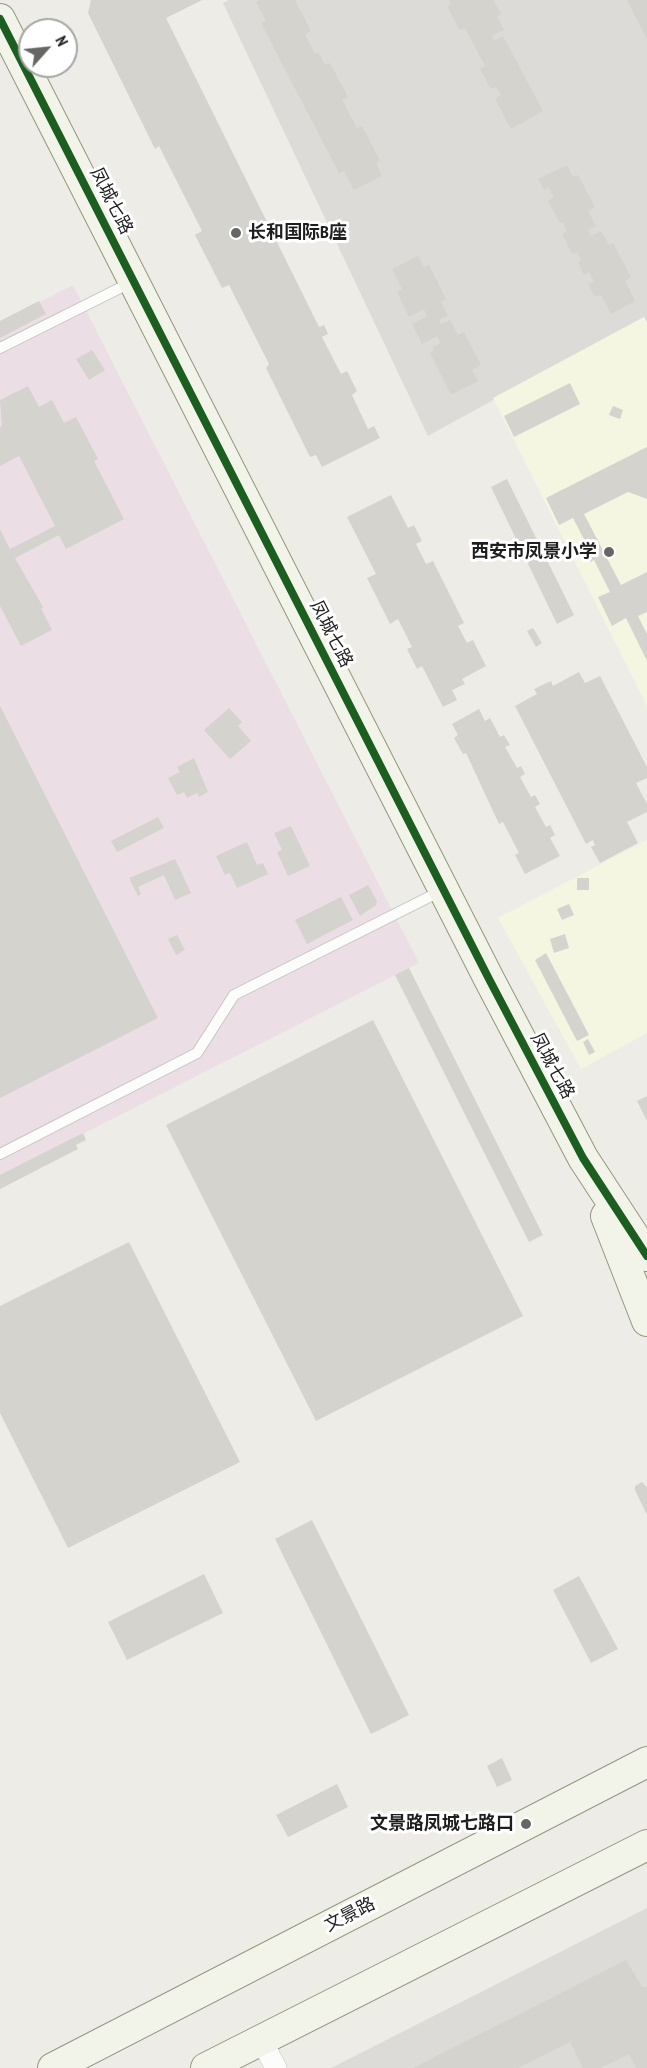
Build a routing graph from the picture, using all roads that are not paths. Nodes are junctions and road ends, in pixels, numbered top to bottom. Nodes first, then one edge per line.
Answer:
1 (0, 19) edge
2 (135, 280) junction
3 (0, 348) edge
4 (444, 890) junction
5 (0, 1154) edge
6 (583, 1158) junction
7 (647, 1256) edge
8 (647, 1321) edge
9 (647, 1762) edge
10 (647, 1845) edge
11 (262, 2041) junction
12 (53, 2068) edge
13 (206, 2068) edge
14 (276, 2068) edge

1 - 2 street, 凤城七路
2 - 3 lane
2 - 4 street, 凤城七路
4 - 5 lane
4 - 6 street, 凤城七路
6 - 7 street, 凤城七路
6 - 8 street, 凤城七路
9 - 12 street, 文景路
10 - 11 street
11 - 13 street
11 - 14 street

